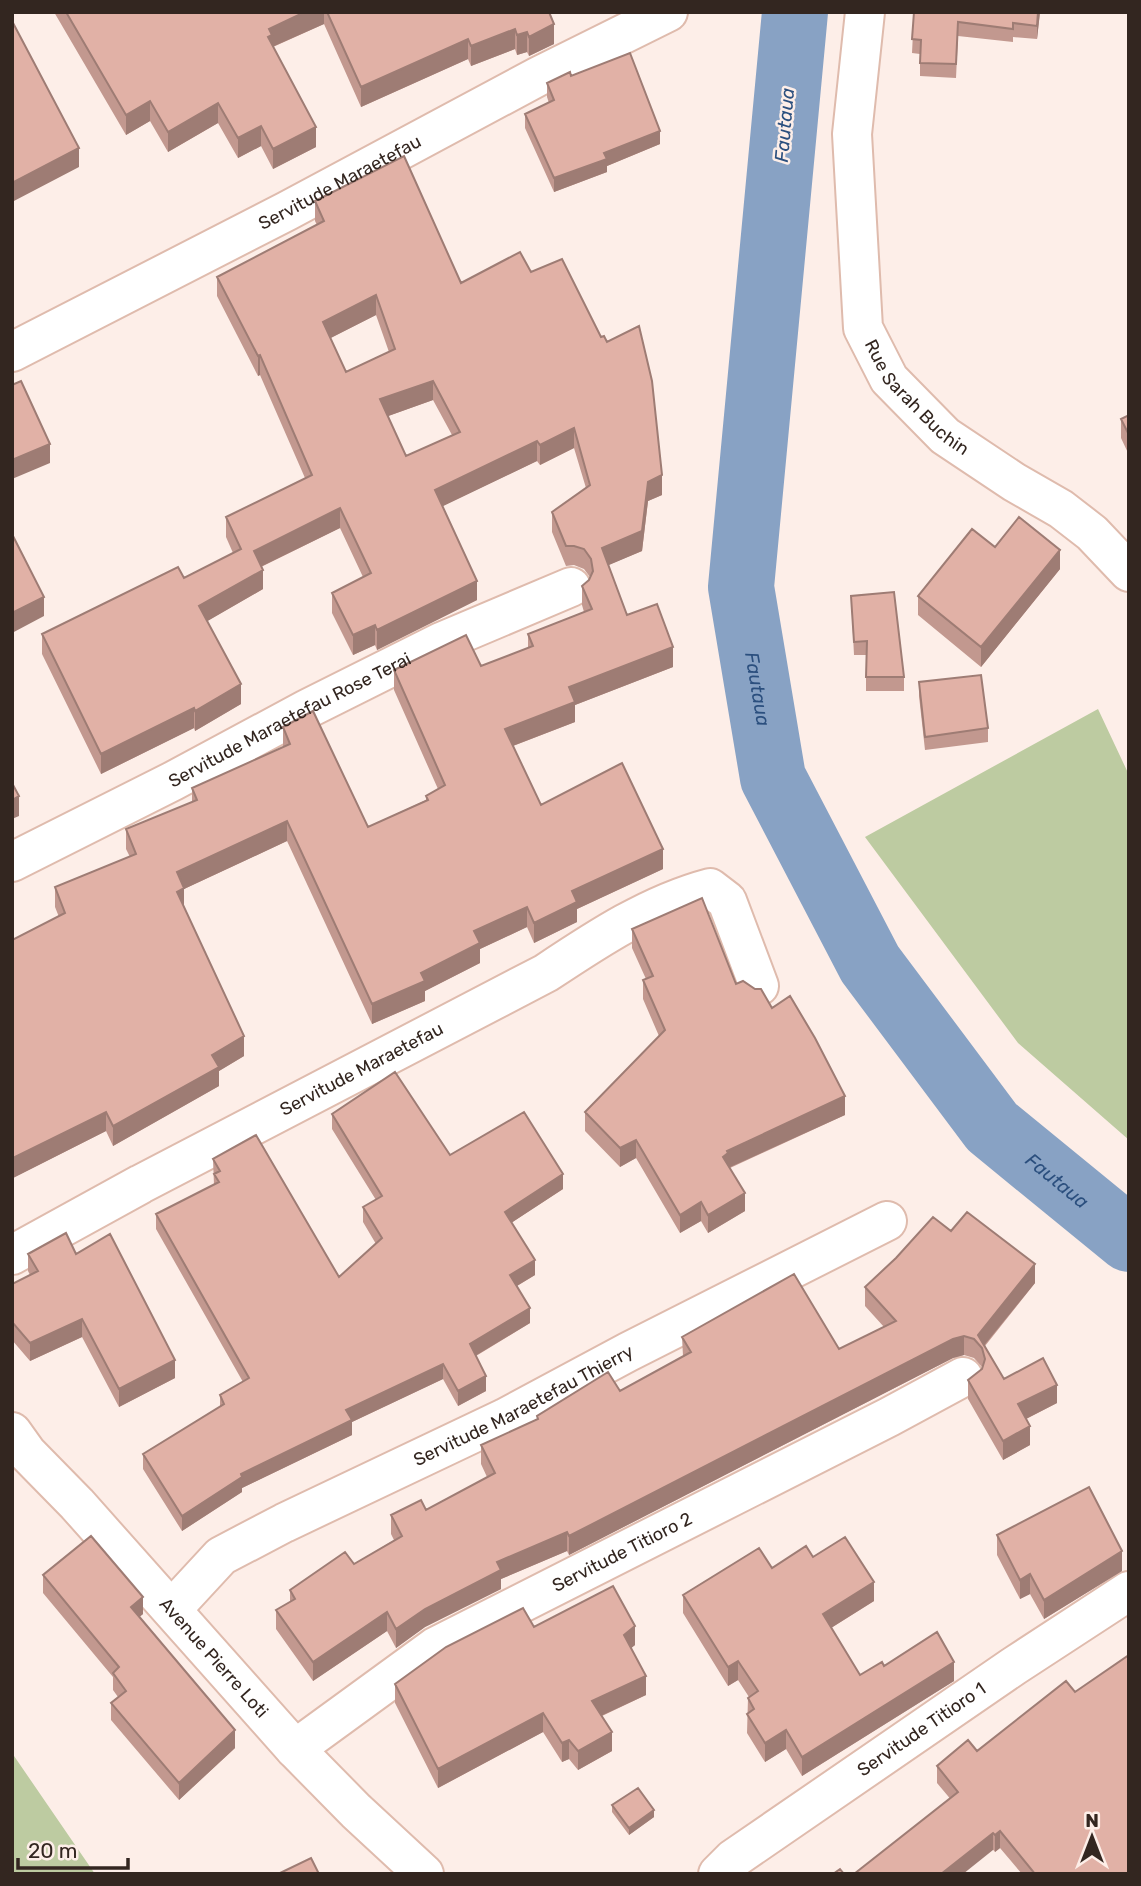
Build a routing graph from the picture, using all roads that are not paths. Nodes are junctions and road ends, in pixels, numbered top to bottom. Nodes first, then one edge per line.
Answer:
1 (668, 12) edge
2 (866, 12) edge
3 (12, 352) edge
4 (1129, 572) edge
5 (571, 587) dead end
6 (12, 863) edge
7 (760, 986) edge
8 (887, 1221) dead end
9 (12, 1255) edge
10 (962, 1377) dead end
11 (12, 1432) edge
12 (1129, 1591) edge
13 (172, 1609) junction
14 (295, 1749) junction
15 (424, 1874) edge
16 (718, 1874) edge

1 - 3 street, Servitude Maraetefau
2 - 4 street, Rue Sarah Buchin
5 - 6 street, Servitude Maraetefau Rose Terai
7 - 9 street, Servitude Maraetefau
8 - 13 street, Servitude Maraetefau Thierry
10 - 14 street, Servitude Titioro 2
11 - 13 street, Avenue Pierre Loti
12 - 16 street, Servitude Titioro 1
13 - 14 street, Avenue Pierre Loti
14 - 15 street, Avenue Pierre Loti

